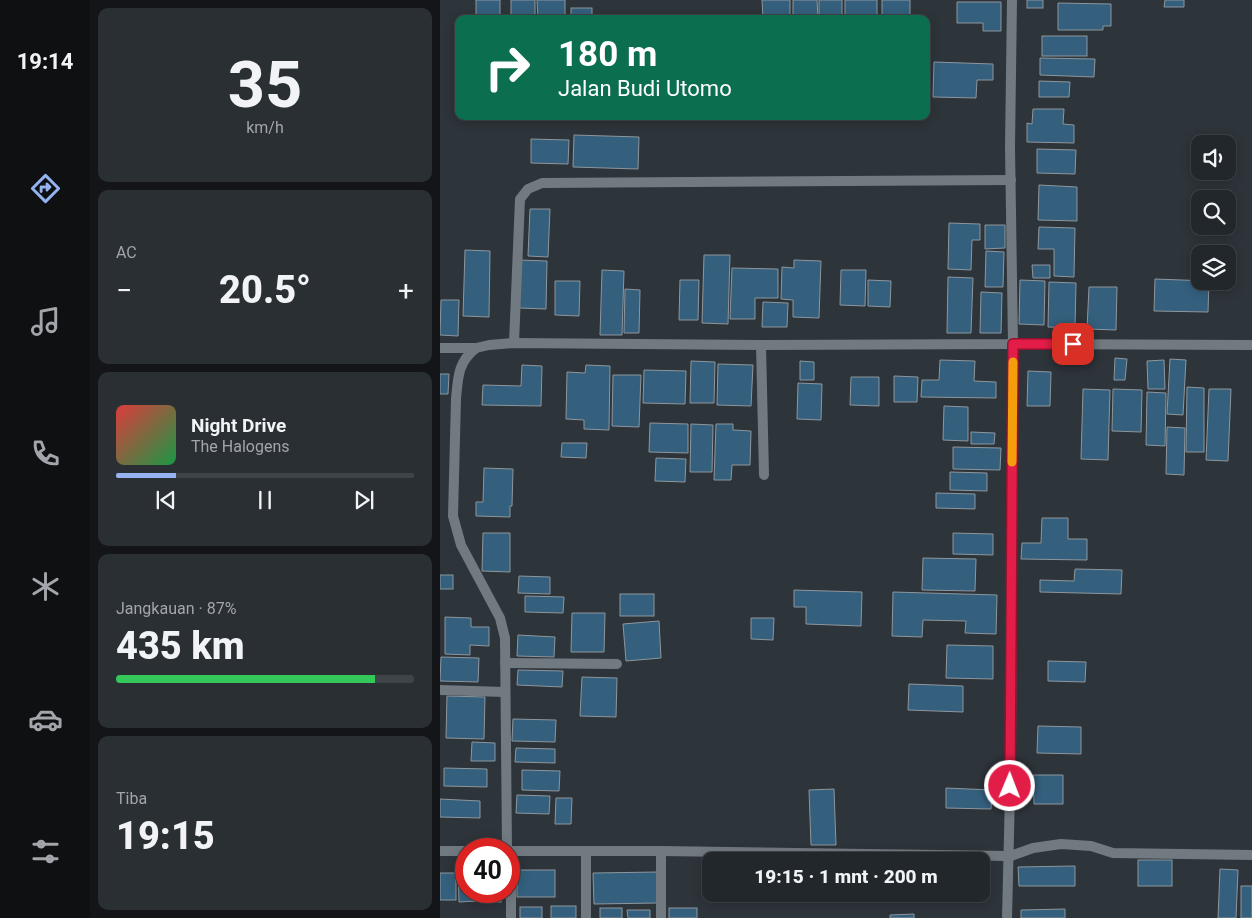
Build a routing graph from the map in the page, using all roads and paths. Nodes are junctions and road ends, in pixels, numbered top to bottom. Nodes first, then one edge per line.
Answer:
1 (1012, 0) edge
2 (1011, 180) junction
3 (514, 343) junction
4 (1013, 344) junction
5 (761, 345) junction
6 (1252, 345) edge
7 (440, 348) edge
8 (476, 348) junction
9 (764, 474) dead end
10 (505, 663) junction
11 (617, 664) dead end
12 (440, 690) edge
13 (505, 692) junction
14 (509, 838) edge
15 (520, 850) edge
16 (440, 851) edge
17 (455, 851) edge
18 (661, 851) junction
19 (586, 852) junction
20 (1252, 855) edge
21 (1008, 856) junction
22 (511, 903) edge
23 (511, 918) edge
24 (586, 918) edge
25 (661, 918) edge
26 (1007, 918) edge

1 - 2 street
2 - 3 street
2 - 4 street
3 - 5 street
3 - 8 street
4 - 5 street
4 - 6 street
4 - 21 street
5 - 9 street
7 - 8 street
8 - 10 street
10 - 11 street
10 - 13 street
12 - 13 street
13 - 14 street
15 - 19 street
16 - 17 street
18 - 19 street
18 - 21 street
18 - 25 street
19 - 24 street
20 - 21 street
21 - 26 street
22 - 23 street

